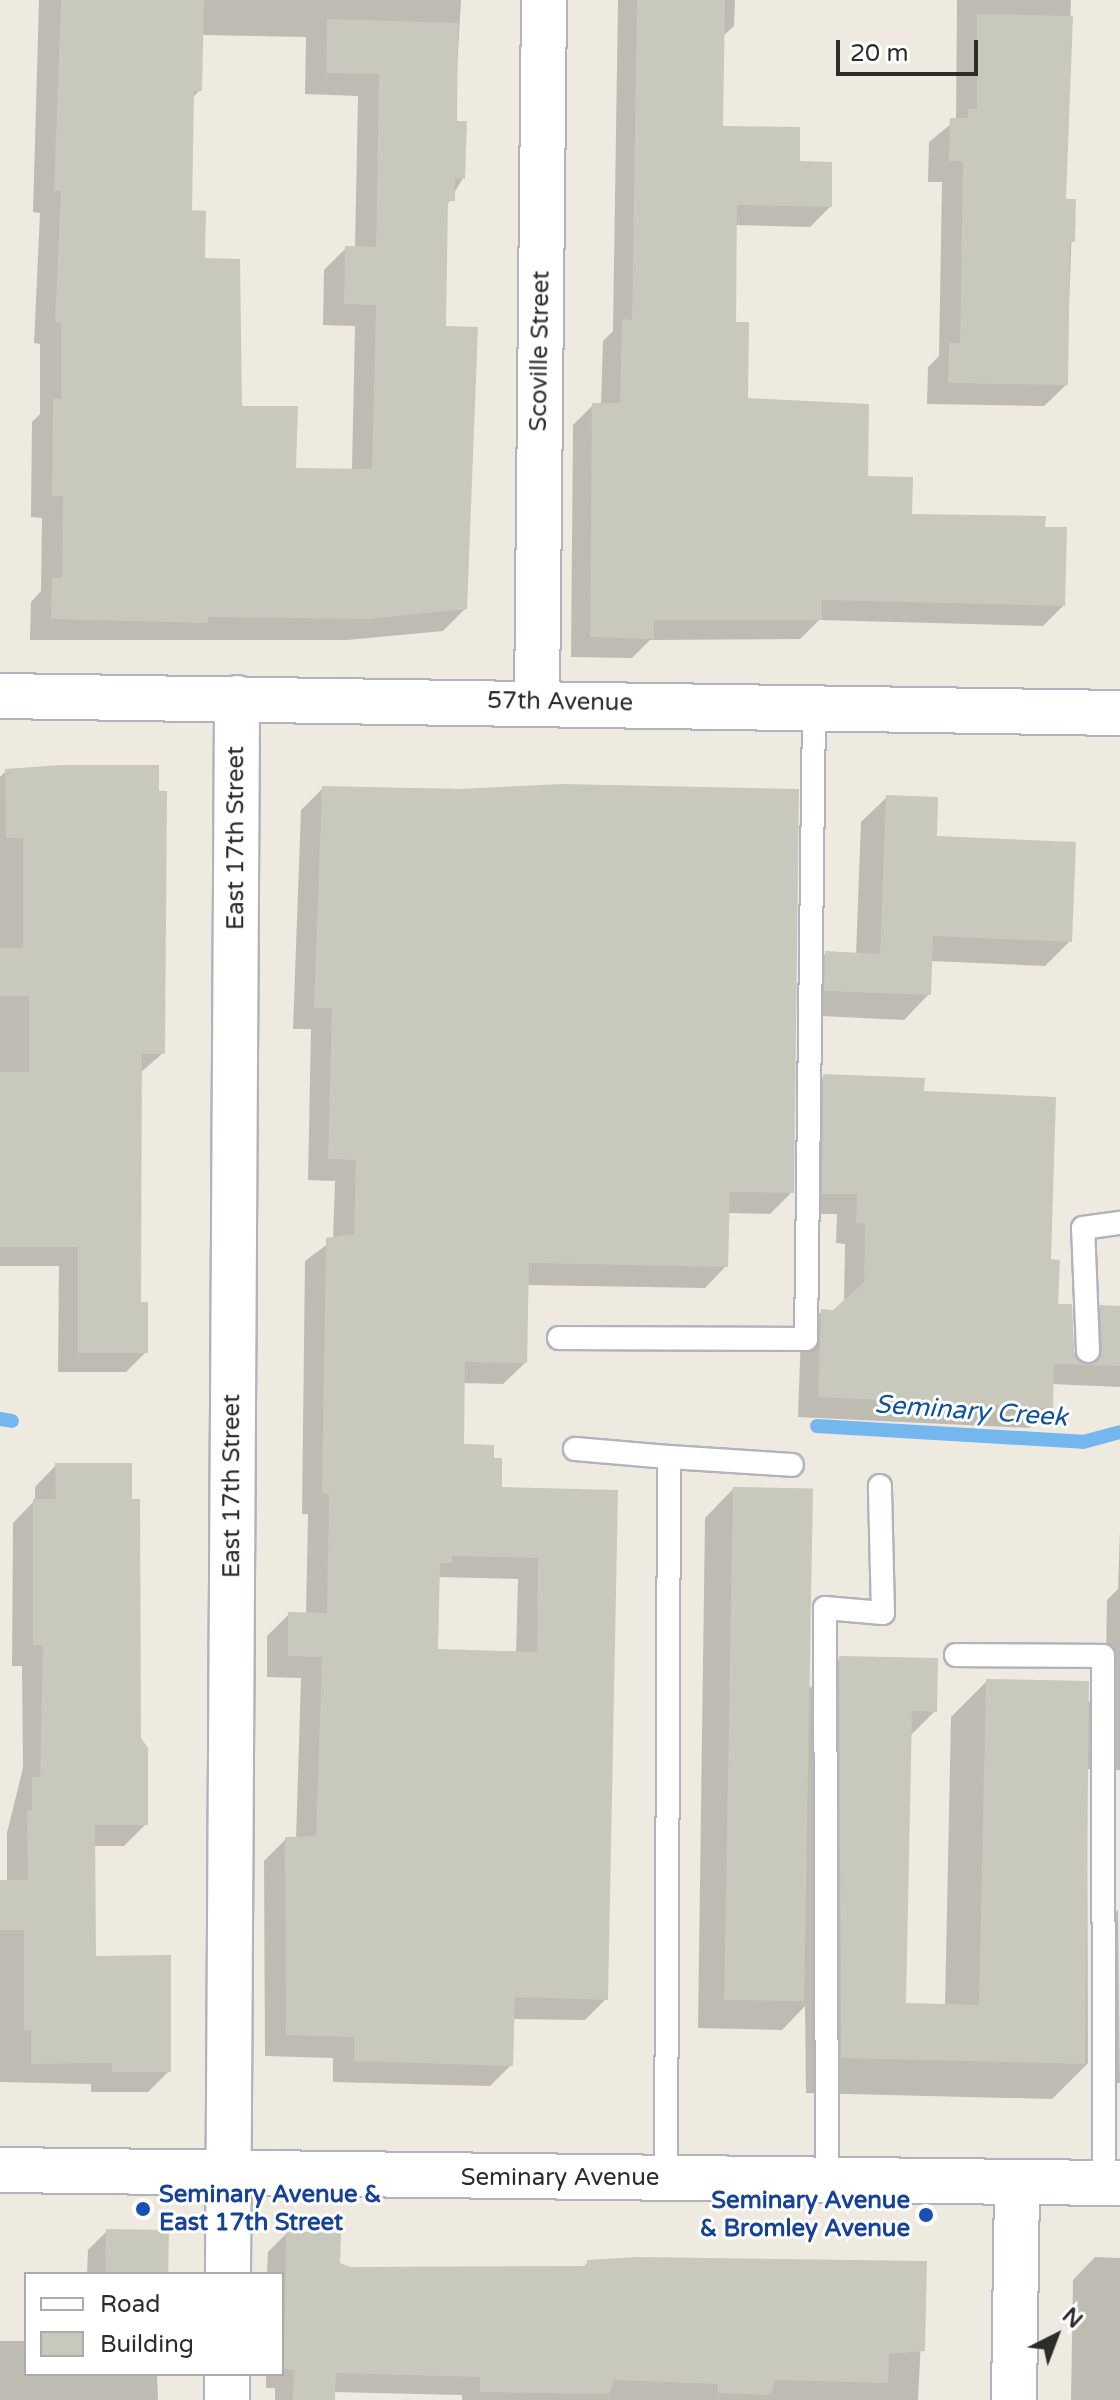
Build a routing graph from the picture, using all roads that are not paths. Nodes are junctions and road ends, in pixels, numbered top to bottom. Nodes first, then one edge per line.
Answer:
1 (544, 0) edge
2 (0, 696) edge
3 (237, 698) junction
4 (537, 702) junction
5 (814, 707) junction
6 (1120, 713) edge
7 (1120, 1223) edge
8 (559, 1338) dead end
9 (1088, 1351) dead end
10 (575, 1449) dead end
11 (669, 1457) junction
12 (792, 1465) dead end
13 (880, 1486) dead end
14 (956, 1655) dead end
15 (0, 2170) edge
16 (229, 2176) junction
17 (666, 2179) junction
18 (827, 2180) junction
19 (1017, 2182) junction
20 (1112, 2183) edge
21 (228, 2272) edge
22 (227, 2376) edge
23 (227, 2400) edge
24 (1014, 2400) edge

1 - 4 street, Scoville Street
2 - 3 street, 57th Avenue
3 - 4 street, 57th Avenue
3 - 16 street, East 17th Street
4 - 5 street, 57th Avenue
5 - 6 street, 57th Avenue
5 - 8 lane
7 - 9 lane
10 - 11 lane
11 - 12 lane
11 - 17 lane
13 - 18 lane
14 - 20 lane
15 - 16 street, Seminary Avenue
16 - 17 street, Seminary Avenue
16 - 21 street, East 17th Street
17 - 18 street, Seminary Avenue
18 - 19 street, Seminary Avenue
19 - 20 street, Seminary Avenue
19 - 24 street
22 - 23 street

